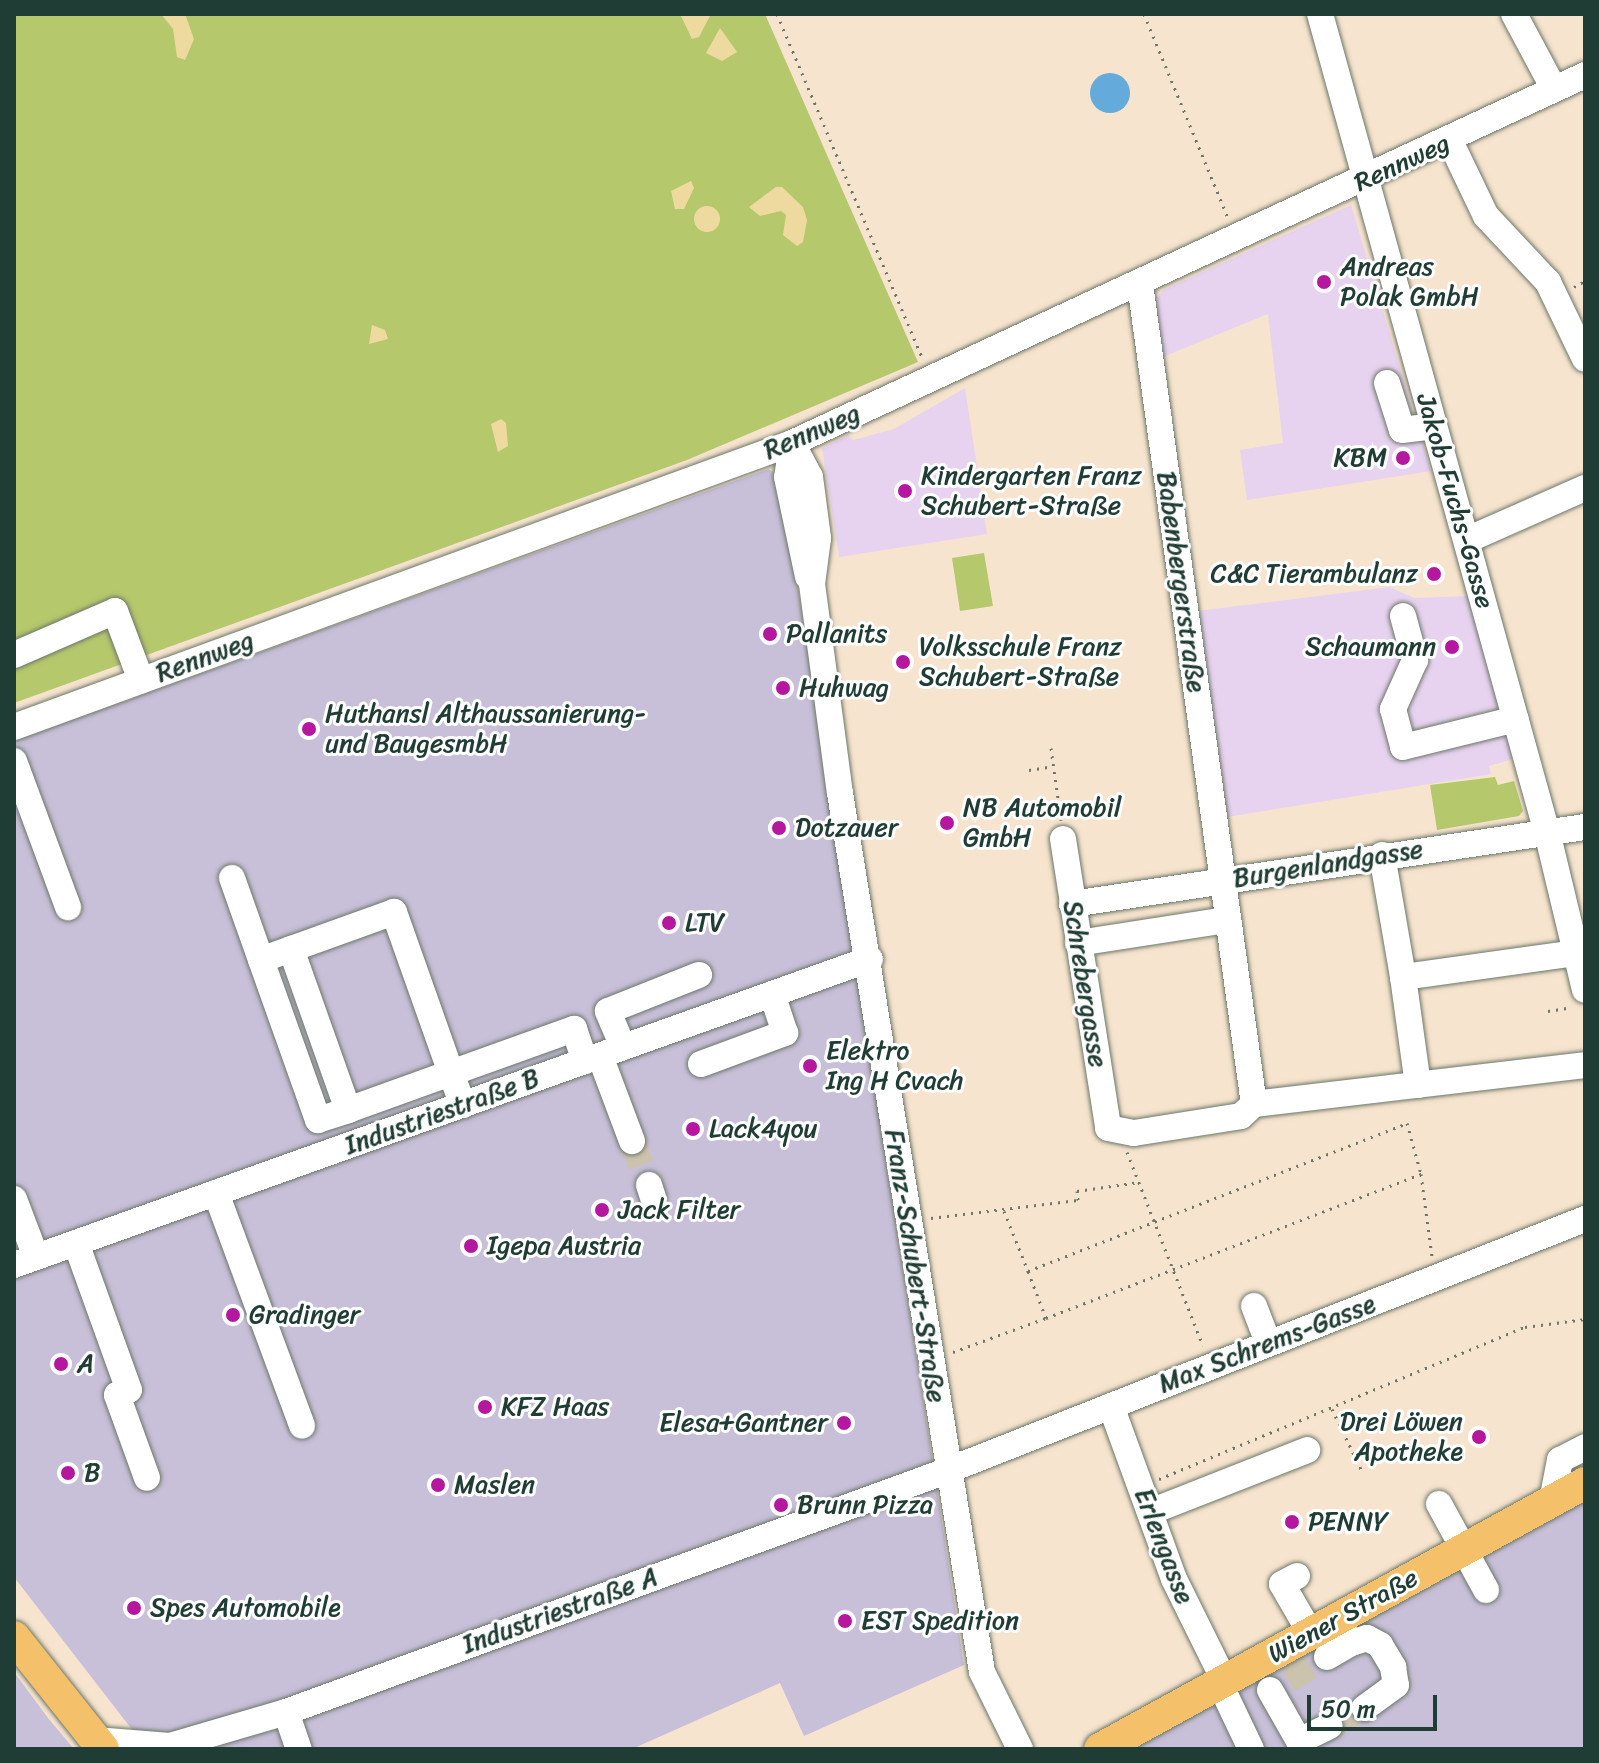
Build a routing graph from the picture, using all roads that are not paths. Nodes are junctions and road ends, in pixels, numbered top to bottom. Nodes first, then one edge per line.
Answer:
1 (1320, 14) edge
2 (1514, 14) edge
3 (1585, 75) edge
4 (1554, 89) junction
5 (1450, 141) junction
6 (1363, 181) junction
7 (1140, 284) junction
8 (1585, 359) edge
9 (1387, 383) dead end
10 (1433, 426) junction
11 (792, 443) junction
12 (1585, 488) edge
13 (1467, 540) junction
14 (1403, 616) dead end
15 (14, 655) edge
16 (141, 680) junction
17 (1516, 719) junction
18 (14, 727) edge
19 (14, 761) edge
20 (1585, 827) edge
21 (1548, 836) junction
22 (1063, 839) road end
23 (1382, 855) junction
24 (232, 878) dead end
25 (1222, 880) junction
26 (1072, 904) junction
27 (68, 907) dead end
28 (1221, 929) junction
29 (1078, 943) junction
30 (291, 949) junction
31 (1576, 953) junction
32 (870, 959) junction
33 (261, 960) junction
34 (699, 975) dead end
35 (1403, 977) junction
36 (1585, 990) edge
37 (772, 994) junction
38 (603, 1055) junction
39 (1580, 1056) edge
40 (701, 1064) dead end
41 (451, 1073) junction
42 (1418, 1085) junction
43 (1254, 1104) junction
44 (463, 1105) junction
45 (348, 1110) junction
46 (632, 1141) tunnel mouth
47 (216, 1193) junction
48 (17, 1216) edge
49 (1585, 1219) edge
50 (76, 1243) junction
51 (25, 1261) edge
52 (1254, 1306) dead end
53 (1268, 1343) junction
54 (1111, 1406) junction
55 (302, 1426) dead end
56 (1585, 1447) edge
57 (1307, 1450) dead end
58 (949, 1470) junction
59 (147, 1478) dead end
60 (1585, 1483) edge
61 (1552, 1501) junction
62 (1439, 1504) dead end
63 (1150, 1512) junction
64 (1464, 1549) junction
65 (1297, 1576) dead end
66 (1486, 1590) dead end
67 (17, 1639) edge
68 (1331, 1639) junction
69 (1271, 1678) junction
70 (1222, 1683) junction
71 (1364, 1708) tunnel mouth
72 (286, 1712) junction
73 (1330, 1726) tunnel mouth
74 (99, 1744) edge
75 (168, 1747) edge
76 (1107, 1747) edge
77 (299, 1749) edge
78 (1020, 1749) edge
79 (1251, 1749) edge

1 - 6 street, Jakob-Fuchs-Gasse
2 - 4 street
3 - 4 street, Rennweg
4 - 5 street, Rennweg
5 - 6 street, Rennweg
5 - 8 street
6 - 7 street, Rennweg
6 - 10 street, Jakob-Fuchs-Gasse
7 - 11 street, Rennweg
7 - 25 street, Babenbergerstraße
9 - 10 street
10 - 13 street, Jakob-Fuchs-Gasse
11 - 16 street, Rennweg
11 - 32 street, Franz-Schubert-Straße
12 - 13 street
13 - 17 street, Jakob-Fuchs-Gasse
14 - 17 street
15 - 16 street
16 - 18 street, Rennweg
17 - 21 street, Jakob-Fuchs-Gasse
19 - 27 street
20 - 21 street, Burgenlandgasse
21 - 23 street, Burgenlandgasse
21 - 31 street, Jakob-Fuchs-Gasse
22 - 26 street, Schrebergasse
23 - 25 street, Burgenlandgasse
23 - 35 street
24 - 33 street
25 - 26 street, Burgenlandgasse
25 - 28 street, Babenbergerstraße
26 - 29 street, Schrebergasse
28 - 29 street
28 - 43 street, Babenbergerstraße
29 - 43 street, Schrebergasse
30 - 33 street
30 - 41 street
30 - 45 street
31 - 35 street
31 - 36 street, Jakob-Fuchs-Gasse
32 - 37 street, Industriestraße B
32 - 58 street, Franz-Schubert-Straße
33 - 45 street
34 - 38 street
35 - 42 street
37 - 38 street, Industriestraße B
37 - 40 street
38 - 41 street
38 - 44 street, Industriestraße B
38 - 46 street
39 - 42 street
41 - 44 street
41 - 45 street
42 - 43 street
44 - 47 street, Industriestraße B
47 - 50 street, Industriestraße B
47 - 55 street
48 - 51 street
49 - 53 street, Max Schrems-Gasse
50 - 51 street, Industriestraße B
50 - 59 street
52 - 53 street
53 - 54 street, Max Schrems-Gasse
54 - 58 street, Max Schrems-Gasse
54 - 63 street, Erlengasse
56 - 61 street
57 - 63 street
58 - 72 street, Industriestraße A
58 - 78 street, Franz-Schubert-Straße
60 - 61 main road, Wiener Straße
61 - 64 main road, Wiener Straße
62 - 64 street
63 - 70 street, Erlengasse
64 - 66 street
64 - 68 main road, Wiener Straße
65 - 68 street
67 - 74 main road
68 - 69 main road, Wiener Straße
68 - 71 street
69 - 70 main road, Wiener Straße
69 - 73 street
70 - 76 main road, Wiener Straße
70 - 79 street, Erlengasse
72 - 75 street, Industriestraße A
72 - 77 street
74 - 75 street, Industriestraße A

